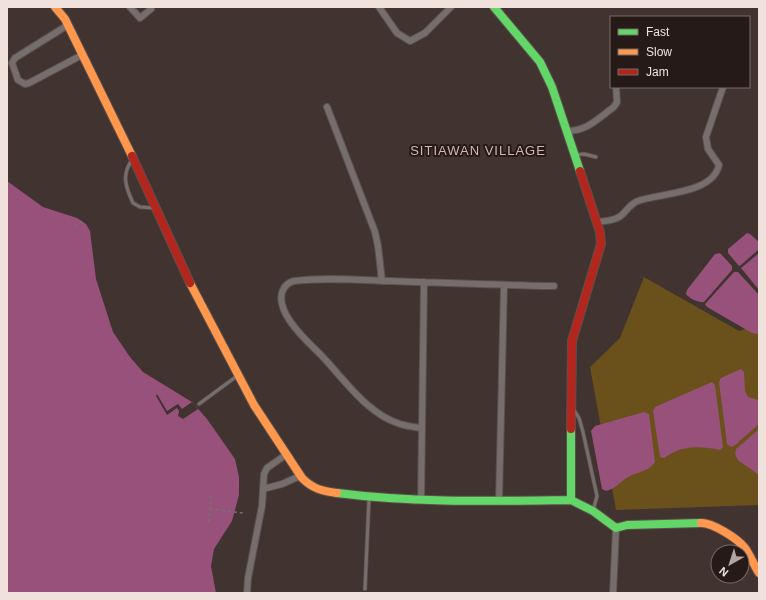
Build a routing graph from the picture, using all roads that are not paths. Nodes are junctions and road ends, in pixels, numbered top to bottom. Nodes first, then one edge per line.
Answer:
1 (55, 7) edge
2 (130, 7) edge
3 (379, 7) edge
4 (451, 7) edge
5 (494, 7) edge
6 (151, 9) dead end
7 (68, 25) junction
8 (82, 55) junction
9 (616, 88) edge
10 (723, 88) edge
11 (327, 107) dead end
12 (567, 131) junction
13 (575, 155) junction
14 (596, 156) dead end
15 (133, 159) junction
16 (156, 208) junction
17 (598, 222) junction
18 (382, 281) junction
19 (424, 282) junction
20 (504, 285) junction
21 (554, 286) dead end
22 (238, 375) junction
23 (199, 404) dead end
24 (572, 407) junction
25 (421, 428) junction
26 (287, 454) junction
27 (300, 476) junction
28 (263, 488) junction
29 (369, 497) junction
30 (421, 500) junction
31 (571, 500) junction
32 (499, 501) junction
33 (593, 511) junction
34 (616, 528) junction
35 (759, 573) edge
36 (366, 589) dead end
37 (247, 593) edge
38 (613, 593) edge

1 - 7 street
2 - 6 street
3 - 4 street
5 - 12 street
7 - 8 street
7 - 8 street
8 - 15 street
9 - 12 street
10 - 17 street
11 - 18 street
12 - 13 street
13 - 14 lane
13 - 17 street
15 - 16 street
15 - 16 lane
16 - 22 street
17 - 24 street
18 - 19 street
18 - 25 street
19 - 20 street
19 - 25 street
20 - 21 street
20 - 32 street
22 - 23 lane
22 - 26 street
24 - 31 street
24 - 33 lane
25 - 30 street
26 - 27 street
26 - 28 street
27 - 28 street
27 - 29 street
28 - 37 street
29 - 30 street
29 - 36 lane
30 - 32 street
31 - 32 street
31 - 33 street
33 - 34 street
34 - 35 street
34 - 38 street

